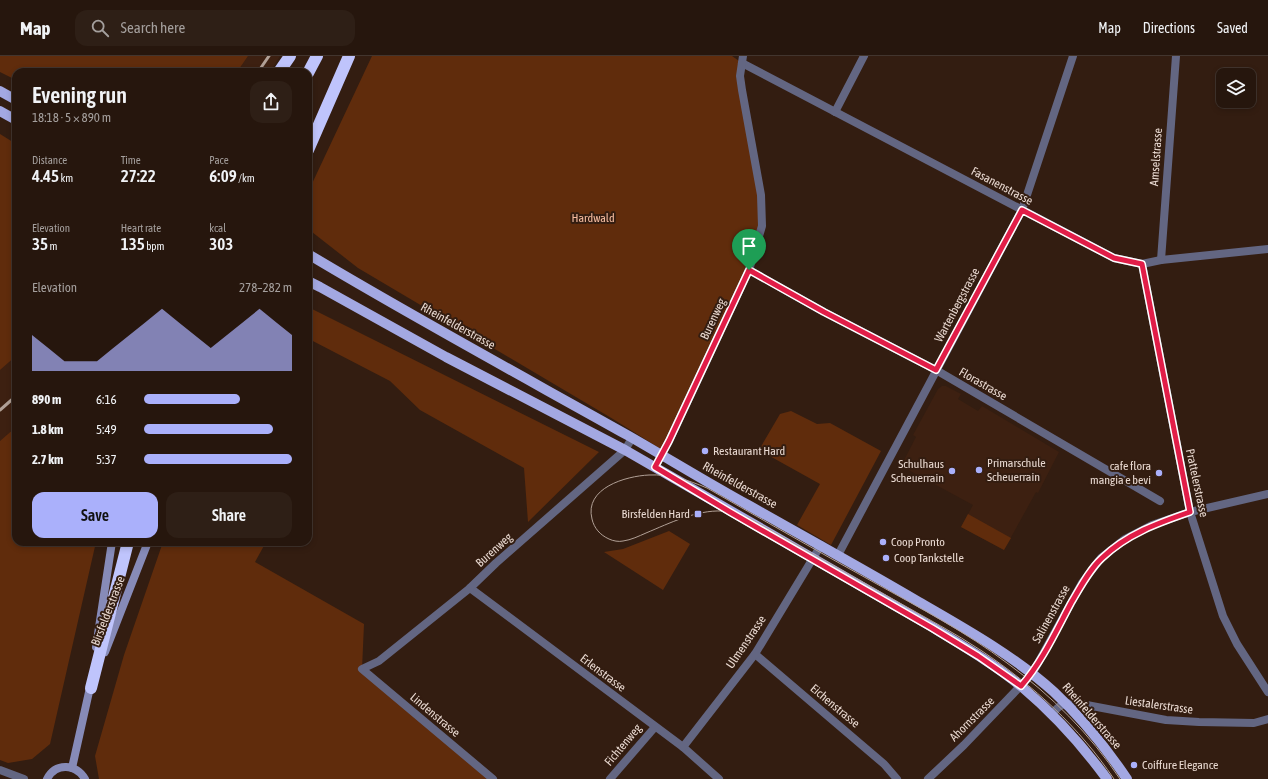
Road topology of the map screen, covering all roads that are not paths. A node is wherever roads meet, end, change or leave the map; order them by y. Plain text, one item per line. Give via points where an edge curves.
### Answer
1 (290, 56) edge
2 (317, 56) edge
3 (349, 56) edge
4 (864, 56) edge
5 (1073, 56) edge
6 (1176, 56) edge
7 (743, 60) edge
8 (282, 68) edge
9 (311, 68) edge
10 (0, 91) edge
11 (12, 98) edge
12 (0, 111) edge
13 (835, 112) junction
14 (12, 118) edge
15 (312, 141) edge
16 (1022, 210) junction
17 (1268, 249) edge
18 (312, 256) edge
19 (1161, 260) junction
20 (1142, 264) junction
21 (749, 270) junction
22 (312, 283) edge
23 (936, 370) junction
24 (632, 438) junction
25 (625, 450) junction
26 (662, 456) junction
27 (655, 467) junction
28 (1268, 494) edge
29 (1160, 501) dead end
30 (1190, 512) junction
31 (821, 545) junction
32 (111, 546) edge
33 (127, 546) edge
34 (146, 546) edge
35 (838, 555) junction
36 (813, 559) junction
37 (470, 588) junction
38 (755, 654) junction
39 (362, 669) joint
40 (1032, 674) junction
41 (1021, 686) junction
42 (91, 688) junction
43 (1268, 692) edge
44 (1065, 703) junction
45 (1052, 715) junction
46 (1268, 720) edge
47 (655, 726) junction
48 (683, 747) junction
49 (72, 768) junction
50 (0, 770) edge
51 (24, 779) edge
52 (47, 779) edge
53 (85, 779) edge
54 (493, 779) edge
55 (610, 779) edge
56 (719, 779) edge
57 (897, 779) edge
58 (928, 779) edge
59 (1107, 779) edge
60 (1127, 779) edge

1 - 8 highway
2 - 9 highway
3 - 15 highway
4 - 13 street
5 - 16 street, Wartenbergstrasse
6 - 19 street, Amselstrasse
7 - 13 street, Fasanenstrasse
7 - 21 street, Burenweg via 740,76 761,195 762,226
10 - 11 main road
12 - 14 main road
13 - 16 street, Fasanenstrasse
16 - 20 street, Fasanenstrasse via 1114,258
16 - 23 street, Wartenbergstrasse
17 - 19 street, Fasanenstrasse
18 - 24 main road, Rheinfelderstrasse via 383,299
19 - 20 street, Fasanenstrasse
20 - 30 street, Prattelerstrasse
21 - 23 street, Florastrasse
21 - 26 street, Burenweg
22 - 25 main road via 446,357
23 - 29 street, Florastrasse
23 - 35 street, Wartenbergstrasse
24 - 25 street, Burenweg
24 - 26 main road, Rheinfelderstrasse
25 - 27 main road
25 - 37 street, Burenweg
26 - 27 street, Burenweg
26 - 31 main road, Rheinfelderstrasse
27 - 36 main road
28 - 30 street, Salinenstrasse
30 - 40 street, Salinenstrasse via 1152,525 1125,539 1101,558 1082,583
30 - 43 street, Prattelerstrasse via 1223,616 1237,644
31 - 35 main road, Rheinfelderstrasse
31 - 36 street, Ulmenstrasse
32 - 42 street, Birsfelderstrasse
33 - 42 highway
34 - 42 street, Birsfelderstrasse
35 - 40 main road, Rheinfelderstrasse via 987,642
36 - 38 street, Ulmenstrasse
36 - 41 main road via 978,656
37 - 39 street, Burenweg via 379,661
37 - 47 street, Erlenstrasse
38 - 48 street, Ulmenstrasse
38 - 57 street, Eichenstrasse via 884,764
39 - 54 street, Lindenstrasse
40 - 41 street, Ahornstrasse
40 - 44 main road, Rheinfelderstrasse
41 - 45 main road
41 - 58 street, Ahornstrasse
42 - 49 street, Birsfelderstrasse
44 - 45 street
44 - 46 street, Liestalerstrasse via 1166,720 1254,723
44 - 60 main road, Rheinfelderstrasse via 1080,718
45 - 59 main road via 1068,730
47 - 48 street, Erlenstrasse
47 - 55 street, Fichtenweg
48 - 56 street, Erlenstrasse
49 - 52 street via 56,769
49 - 53 street
50 - 51 street

